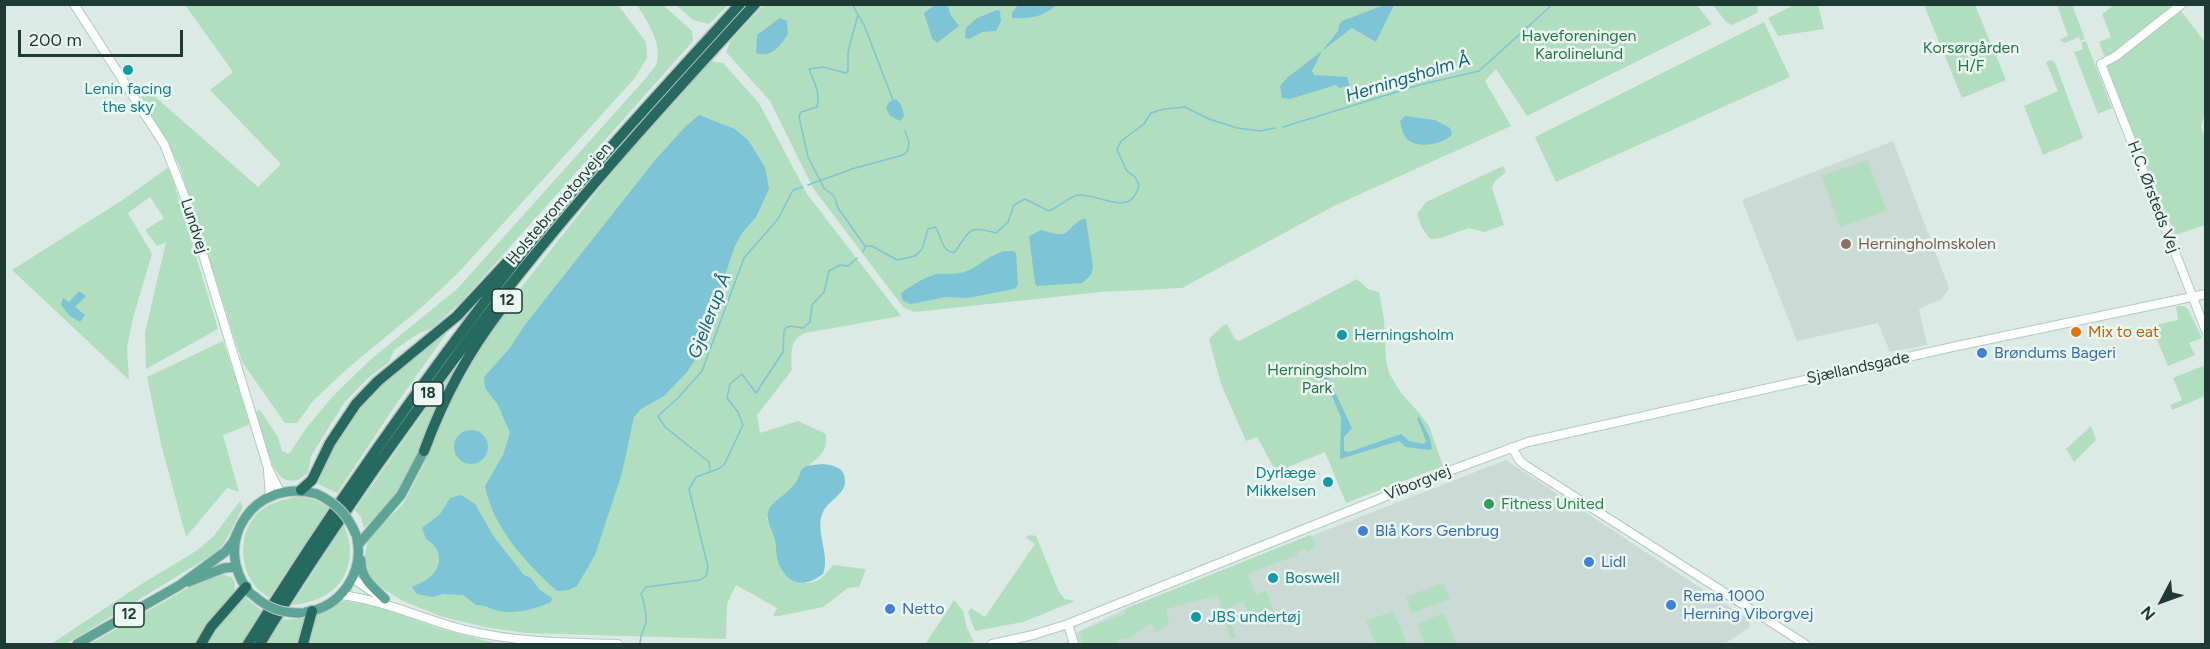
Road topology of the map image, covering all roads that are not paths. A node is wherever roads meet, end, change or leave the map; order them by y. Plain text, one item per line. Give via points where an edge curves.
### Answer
1 (74, 4) edge
2 (740, 4) edge
3 (755, 4) edge
4 (2182, 4) edge
5 (611, 164) junction
6 (594, 168) junction
7 (2205, 294) edge
8 (2192, 297) junction
9 (2205, 331) edge
10 (1512, 447) junction
11 (424, 451) joint
12 (268, 468) junction
13 (300, 490) junction
14 (280, 492) junction
15 (270, 496) junction
16 (387, 512) junction
17 (238, 531) junction
18 (357, 540) junction
19 (236, 567) junction
20 (352, 578) junction
21 (180, 585) junction
22 (249, 591) junction
23 (341, 594) junction
24 (385, 599) junction
25 (402, 609) junction
26 (306, 612) junction
27 (1068, 624) junction
28 (262, 641) edge
29 (77, 645) edge
30 (201, 645) edge
31 (248, 645) edge
32 (303, 645) edge
33 (618, 645) edge
34 (992, 645) edge
35 (1074, 645) edge
36 (1804, 645) edge

1 - 12 street, Lundvej via 164,144 176,171
2 - 6 highway, Holstebromotorvejen / 12
3 - 5 highway, Holstebromotorvejen / 12
4 - 8 street, H.C. Ørsteds Vej via 2101,64
5 - 11 highway, 12 via 465,360
5 - 28 highway, Holstebromotorvejen / 18 via 528,263 425,398 336,525
6 - 13 highway, 12 via 457,316 356,404 312,480
6 - 31 highway, Holstebromotorvejen / 18 via 520,256 394,424
7 - 8 street, Sjællandsgade
8 - 9 street, H.C. Ørsteds Vej
8 - 10 street, Sjællandsgade via 1638,416
10 - 27 street, Viborgvej
10 - 36 street via 1525,465
11 - 16 main road, 12 via 401,495
12 - 14 street, Lundvej
12 - 15 street, Lundvej
13 - 14 main road, 12
13 - 18 main road, bridge via 337,505
14 - 15 main road, 12
15 - 17 main road, 12 via 248,514
16 - 18 main road, 12
16 - 24 main road via 368,537 361,558 364,578
17 - 19 main road
17 - 21 main road, 12 via 225,552
18 - 20 main road via 358,559
19 - 21 main road, 12
19 - 22 main road
20 - 23 main road
20 - 24 street
21 - 29 main road, 12
22 - 26 main road, bridge via 270,608
22 - 30 highway via 211,627
23 - 25 street
23 - 26 main road via 331,603
24 - 25 street
25 - 33 street via 490,636
26 - 32 highway
27 - 34 street, Viborgvej
27 - 35 street

